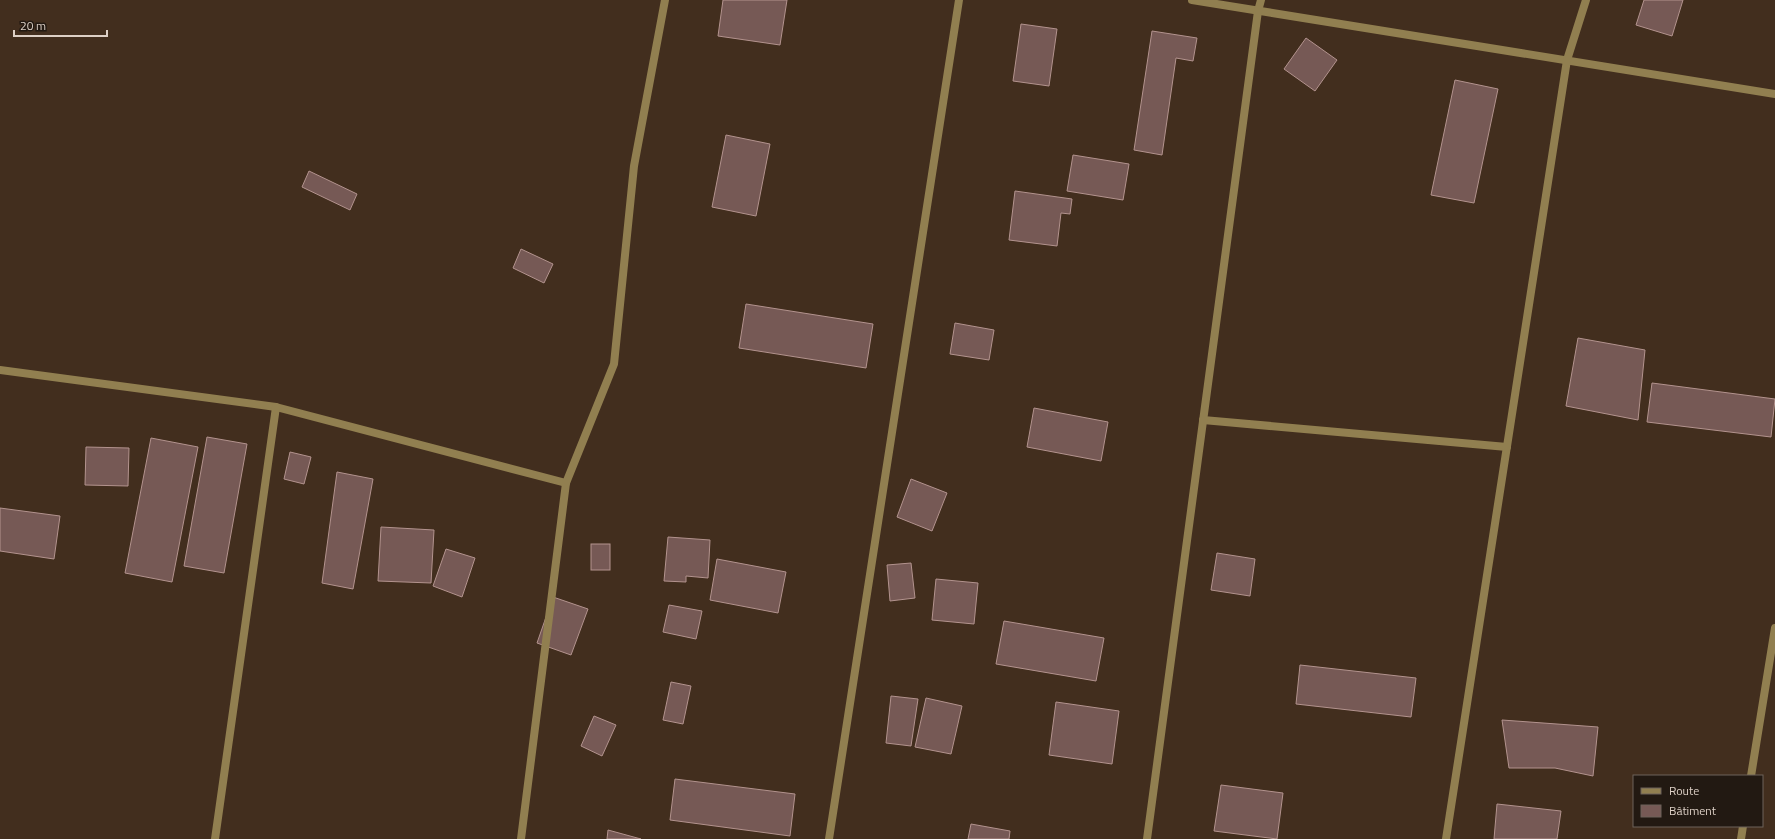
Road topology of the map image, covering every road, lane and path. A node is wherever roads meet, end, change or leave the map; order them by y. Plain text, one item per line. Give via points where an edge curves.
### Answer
1 (665, 0) edge
2 (959, 0) edge
3 (1192, 0) edge
4 (1262, 0) edge
5 (1586, 0) edge
6 (1258, 11) junction
7 (1567, 60) junction
8 (1775, 94) edge
9 (0, 370) edge
10 (276, 407) junction
11 (1203, 420) junction
12 (1507, 447) junction
13 (566, 483) junction
14 (1775, 628) edge
15 (1752, 775) edge
16 (1744, 827) edge
17 (215, 839) edge
18 (521, 839) edge
19 (829, 839) edge
20 (1147, 839) edge
21 (1446, 839) edge
22 (1741, 839) edge

1 - 13 street via 634,166 614,364
2 - 19 street
3 - 6 street
4 - 6 street
5 - 7 street
6 - 7 street
6 - 11 street
7 - 8 street
7 - 12 street
9 - 10 street
10 - 13 street
10 - 17 street
11 - 12 street
11 - 20 street
12 - 21 street
13 - 18 street
14 - 15 street
16 - 22 street

